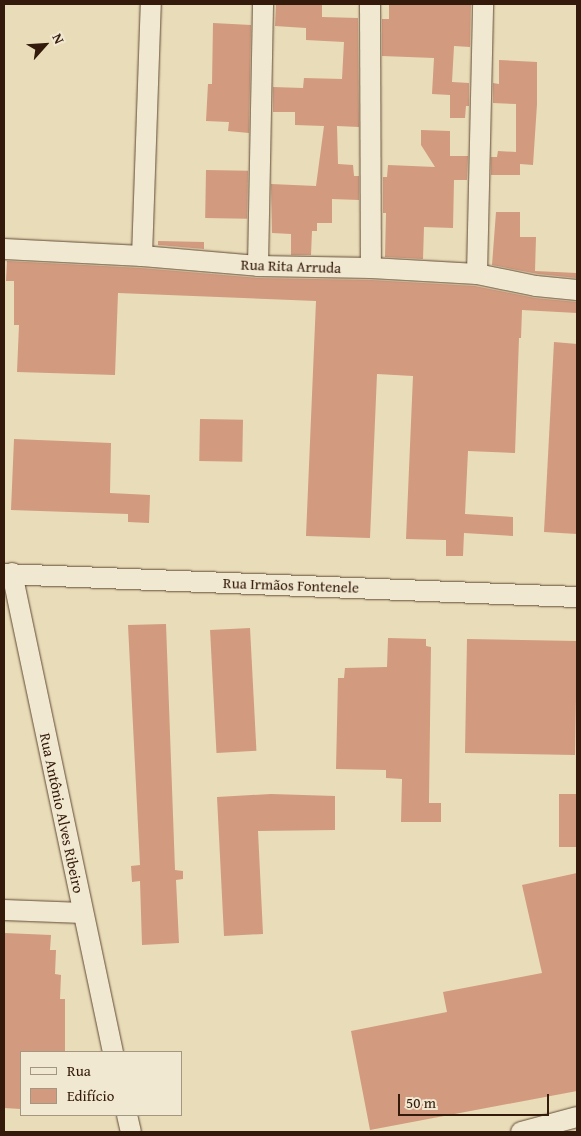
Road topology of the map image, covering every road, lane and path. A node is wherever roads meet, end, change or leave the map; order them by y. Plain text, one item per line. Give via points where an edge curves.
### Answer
1 (151, 4) edge
2 (263, 4) edge
3 (370, 4) edge
4 (483, 4) edge
5 (4, 249) edge
6 (142, 256) junction
7 (258, 266) junction
8 (371, 268) junction
9 (478, 274) junction
10 (577, 290) edge
11 (8, 573) edge
12 (577, 597) edge
13 (4, 910) edge
14 (83, 913) junction
15 (113, 1051) edge
16 (127, 1116) edge
17 (577, 1117) edge
18 (130, 1132) edge
19 (521, 1132) edge

1 - 6 street
2 - 7 street
3 - 8 street
4 - 9 street
5 - 6 street, Rua Rita Arruda
6 - 7 street, Rua Rita Arruda
7 - 8 street, Rua Rita Arruda
8 - 9 street, Rua Rita Arruda
9 - 10 street, Rua Rita Arruda via 536,286
11 - 12 street, Rua Irmãos Fontenele
11 - 14 street, Rua Antônio Alves Ribeiro
13 - 14 street
14 - 15 street, Rua Antônio Alves Ribeiro
16 - 18 street
17 - 19 street

